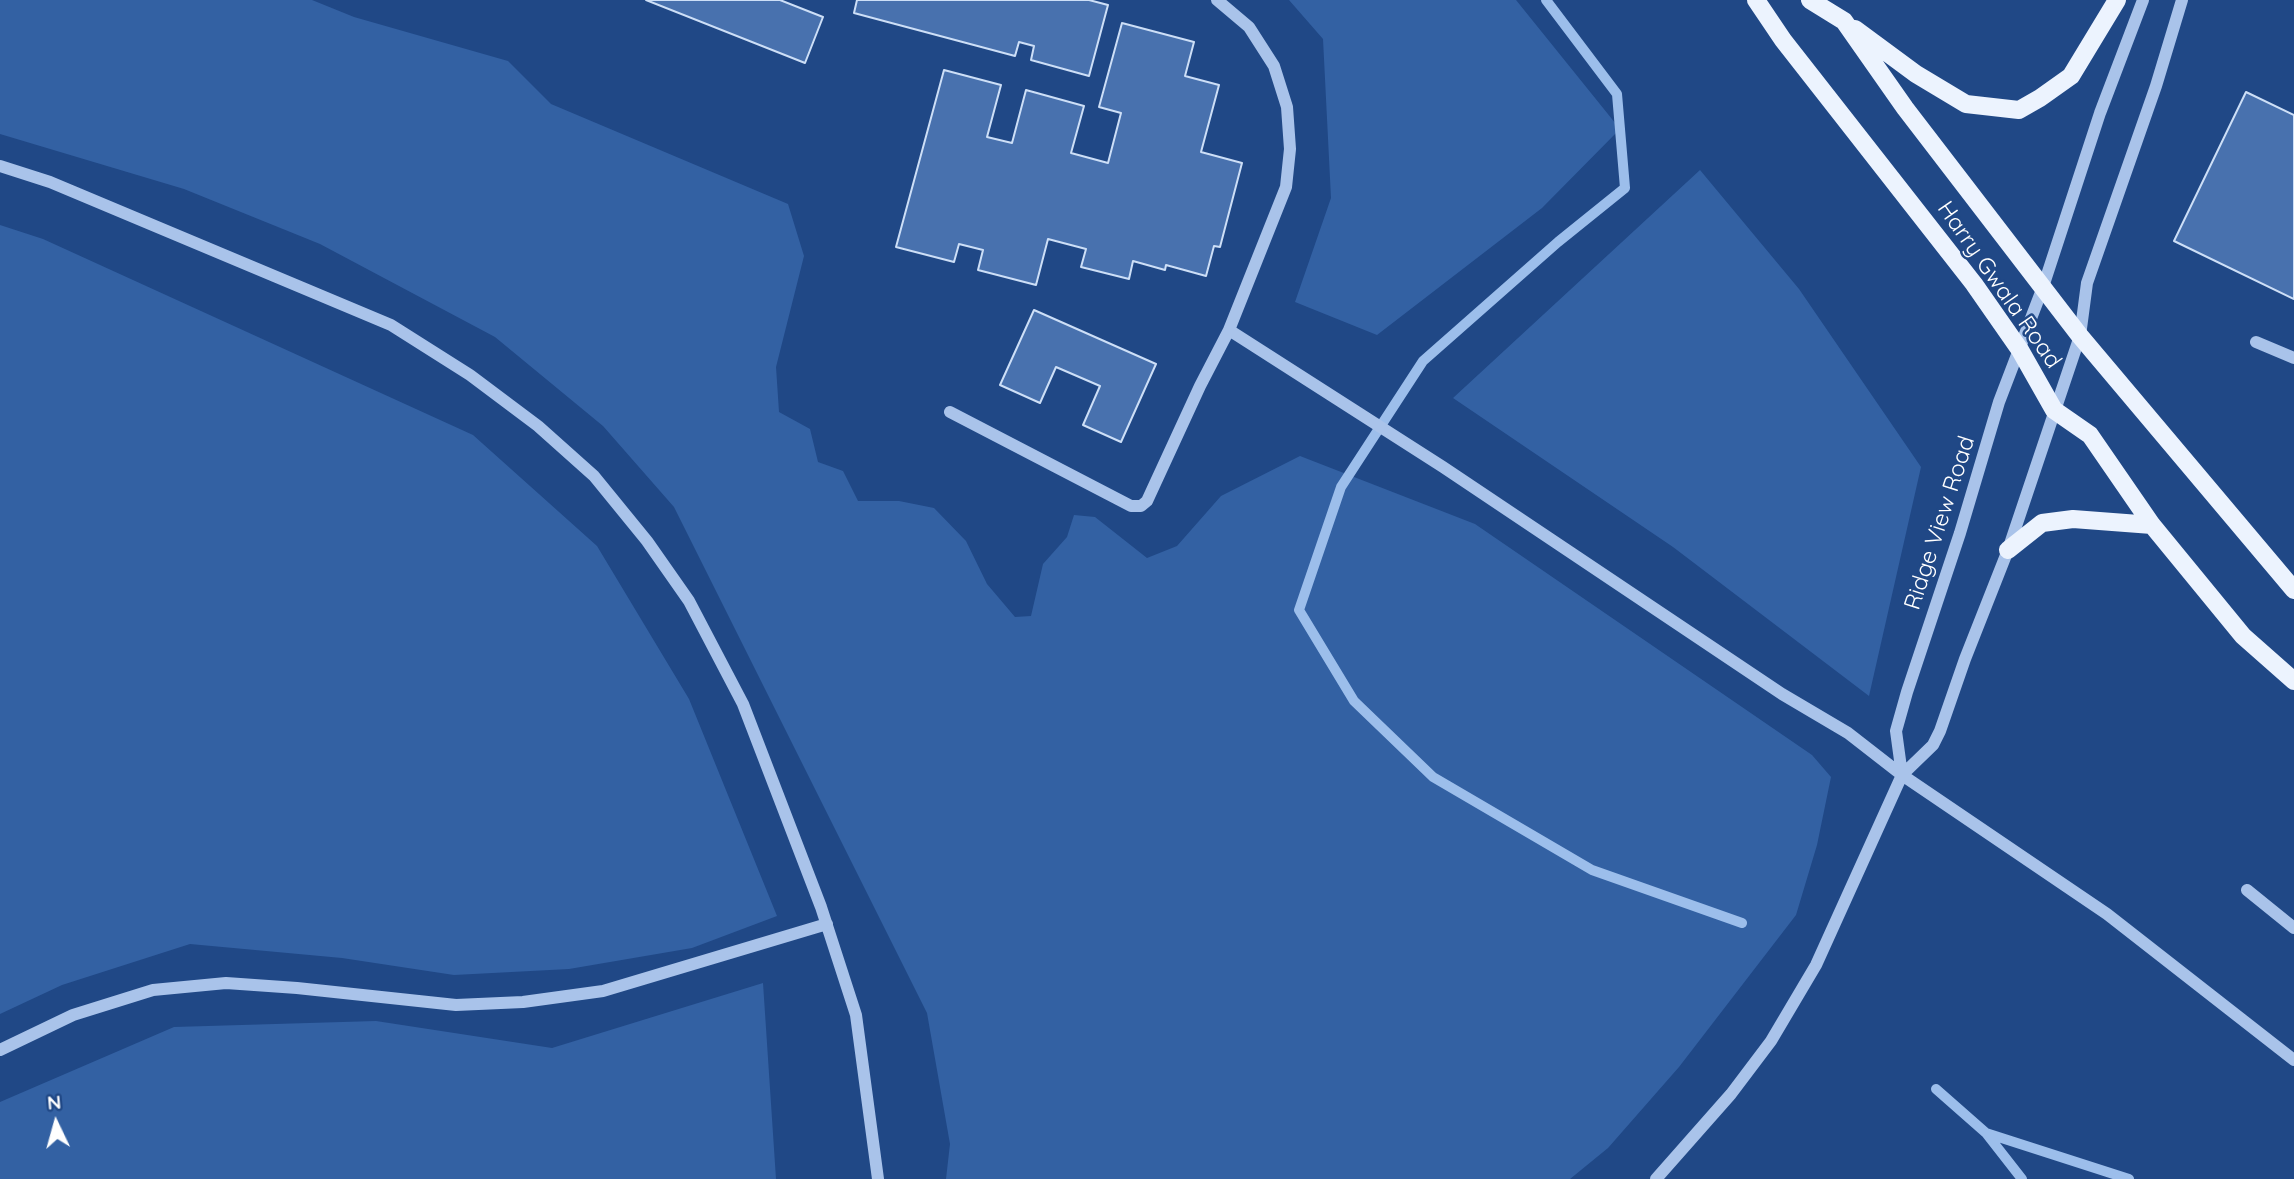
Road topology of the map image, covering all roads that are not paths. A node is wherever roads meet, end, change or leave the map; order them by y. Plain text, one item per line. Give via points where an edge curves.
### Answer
1 (1217, 0) edge
2 (1756, 0) edge
3 (1810, 0) edge
4 (2118, 0) edge
5 (2143, 0) edge
6 (2182, 0) edge
7 (1844, 21) junction
8 (0, 166) edge
9 (2043, 287) junction
10 (1229, 330) junction
11 (2080, 335) junction
12 (2256, 342) dead end
13 (2020, 350) junction
14 (2294, 358) edge
15 (2054, 410) junction
16 (950, 412) dead end
17 (2152, 526) junction
18 (2008, 550) junction
19 (2294, 590) edge
20 (2294, 681) edge
21 (1902, 775) junction
22 (2247, 890) dead end
23 (827, 924) junction
24 (2294, 928) edge
25 (0, 1050) edge
26 (2294, 1060) edge
27 (878, 1179) edge
28 (1656, 1179) edge

1 - 10 street via 1249,27 1274,66 1287,107 1290,149 1286,187
2 - 13 main road, Harry Gwala Road
3 - 7 main road, Harry Gwala Road
4 - 7 main road via 2071,76 2019,110 1966,104
5 - 9 street, Ridge View Road
6 - 11 street via 2087,283
7 - 9 main road, Harry Gwala Road
8 - 23 street via 50,182 391,325 470,375 594,475 689,601 737,693
9 - 11 main road, Harry Gwala Road
9 - 13 street, Ridge View Road
10 - 16 street via 1141,506 1131,506
10 - 21 street via 1848,733
11 - 15 street
11 - 19 main road, Harry Gwala Road
12 - 14 street
13 - 15 main road, Harry Gwala Road
13 - 21 street, Ridge View Road via 1999,402 1896,731
15 - 17 main road, Harry Gwala Road via 2090,435
15 - 18 street
17 - 18 main road via 2073,519 2042,523
17 - 20 main road, Harry Gwala Road via 2243,636
18 - 21 street via 1940,731 1933,745
21 - 26 street via 2108,914
21 - 28 street via 1816,965 1771,1041
22 - 24 street
23 - 25 street via 603,991 523,1002 456,1005 226,983 153,990 73,1015
23 - 27 street via 856,1015

